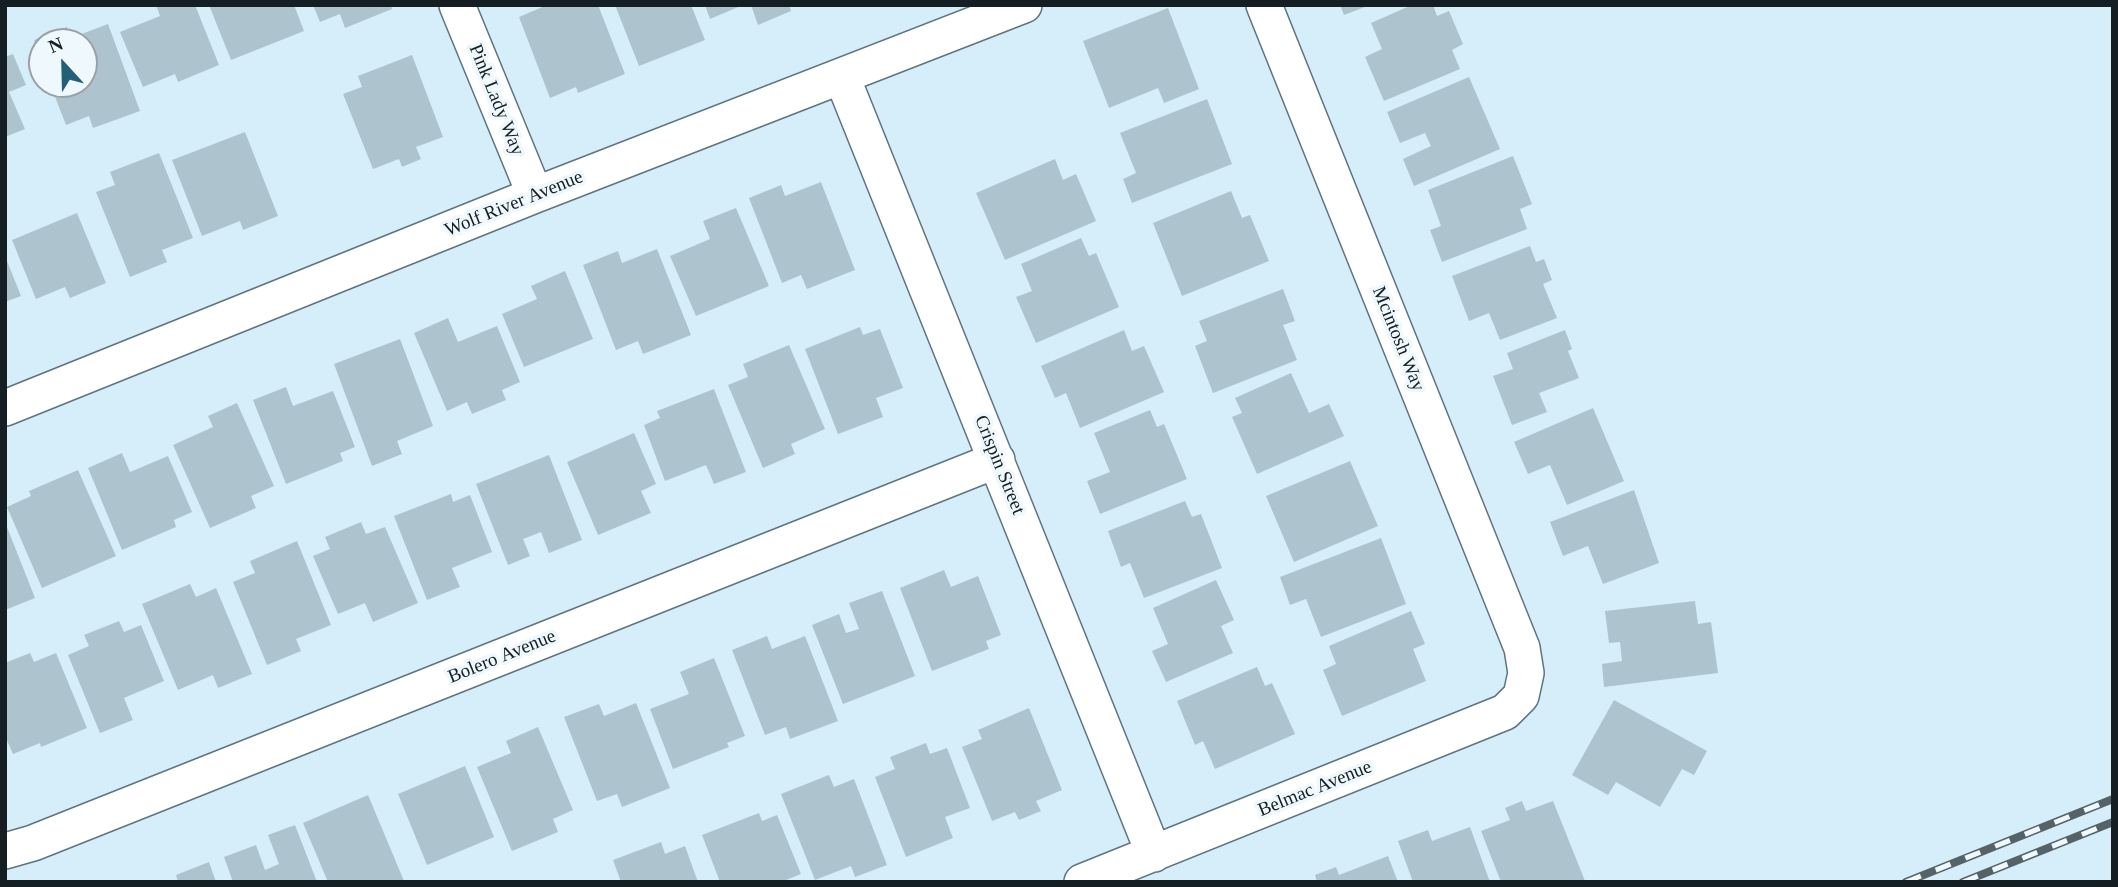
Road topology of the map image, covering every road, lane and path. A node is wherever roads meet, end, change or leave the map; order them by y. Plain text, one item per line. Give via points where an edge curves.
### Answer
1 (457, 5) edge
2 (1024, 5) edge
3 (1264, 5) edge
4 (842, 77) junction
5 (535, 195) junction
6 (5, 408) edge
7 (997, 460) junction
8 (1526, 673) joint
9 (5, 851) edge
10 (1154, 854) junction
11 (1082, 882) edge

1 - 5 street, Pink Lady Way
2 - 4 street, Wolf River Avenue
3 - 8 street, Mcintosh Way via 1517,635
4 - 5 street, Wolf River Avenue
4 - 7 street, Crispin Street
5 - 6 street, Wolf River Avenue
7 - 9 street, Bolero Avenue
7 - 10 street, Crispin Street
8 - 10 street, Belmac Avenue via 1521,695 1505,712
10 - 11 street, Belmac Avenue

